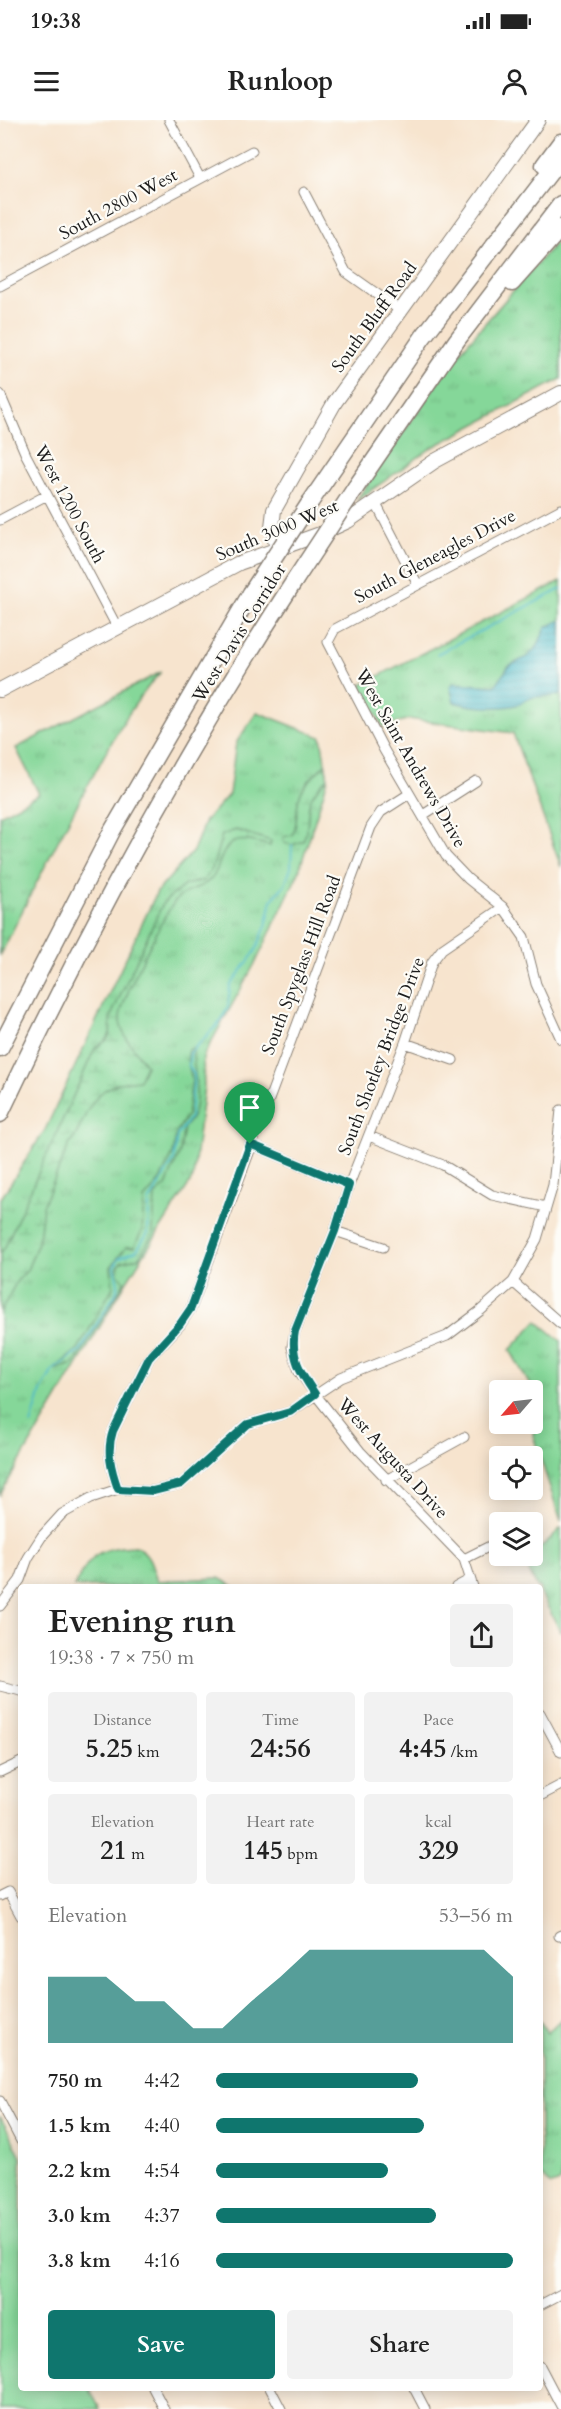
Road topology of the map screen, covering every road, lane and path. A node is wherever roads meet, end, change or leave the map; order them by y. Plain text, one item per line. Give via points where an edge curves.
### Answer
1 (169, 120) edge
2 (538, 120) edge
3 (561, 141) edge
4 (252, 151) dead end
5 (561, 158) edge
6 (200, 178) junction
7 (304, 192) dead end
8 (561, 204) edge
9 (561, 228) edge
10 (0, 286) edge
11 (400, 311) junction
12 (438, 318) junction
13 (457, 340) junction
14 (561, 393) edge
15 (0, 394) edge
16 (47, 495) junction
17 (376, 504) junction
18 (561, 509) edge
19 (0, 520) edge
20 (277, 549) junction
21 (417, 583) junction
22 (117, 627) junction
23 (328, 639) joint
24 (0, 690) edge
25 (476, 781) dead end
26 (409, 794) junction
27 (423, 815) junction
28 (503, 906) junction
29 (561, 1039) edge
30 (405, 1043) junction
31 (0, 1048) edge
32 (453, 1060) dead end
33 (561, 1110) edge
34 (0, 1114) edge
35 (369, 1136) junction
36 (250, 1144) junction
37 (349, 1185) junction
38 (546, 1207) junction
39 (335, 1231) junction
40 (383, 1247) dead end
41 (513, 1282) junction
42 (561, 1324) edge
43 (292, 1347) joint
44 (315, 1394) junction
45 (464, 1437) dead end
46 (386, 1480) junction
47 (118, 1489) junction
48 (489, 1546) edge
49 (464, 1559) junction
50 (471, 1584) edge
51 (0, 1606) edge
52 (0, 1686) edge
53 (18, 1690) edge
54 (543, 1719) edge
55 (561, 1752) edge
56 (18, 1763) edge
57 (0, 1772) edge
58 (561, 1785) edge
59 (543, 1794) edge
60 (4, 1894) edge
61 (18, 1912) edge
62 (0, 2101) edge
63 (18, 2134) edge
64 (561, 2294) edge
65 (543, 2303) edge
66 (543, 2372) edge
67 (155, 2391) edge
68 (272, 2391) edge
69 (416, 2391) edge
70 (561, 2408) edge
71 (164, 2409) edge
72 (281, 2409) edge
73 (425, 2409) edge

1 - 6 street
2 - 11 main road, South Bluff Road
3 - 12 highway via 456,285
4 - 6 street, South 2800 West
5 - 12 highway, West Davis Corridor
6 - 10 street, South 2800 West
7 - 11 street via 346,272
8 - 13 highway, West Davis Corridor
9 - 13 highway
11 - 20 main road, South Bluff Road via 335,402 277,504 272,521
12 - 31 highway, West Davis Corridor, bridge via 251,593 112,831
13 - 34 highway, West Davis Corridor, bridge via 356,487 224,692 67,976
14 - 17 main road, South 3000 West via 435,461
15 - 16 street, West 1200 South
16 - 19 street
16 - 22 street, West 1200 South
17 - 20 main road, South 3000 West via 334,528
17 - 21 street
18 - 21 street, South Gleneagles Drive
20 - 22 main road, South 3000 West via 226,570
21 - 23 street, South Gleneagles Drive via 335,629
22 - 24 main road, South 3000 West
23 - 26 street, West Saint Andrews Drive
25 - 27 street
26 - 27 street, West Saint Andrews Drive
26 - 36 street, South Spyglass Hill Road via 381,812 371,827
27 - 28 street, West Saint Andrews Drive via 446,856
28 - 29 street, West Saint Andrews Drive via 524,938 536,984
28 - 30 street, South Shotley Bridge Drive via 442,949 432,962
30 - 32 street
30 - 35 street, South Shotley Bridge Drive
33 - 38 street via 553,1185
35 - 37 street, South Shotley Bridge Drive
35 - 38 street via 443,1165 492,1195
36 - 37 street
36 - 47 street, South Spyglass Hill Road via 191,1308 149,1358 113,1431 109,1443 111,1467
37 - 39 street, South Shotley Bridge Drive
38 - 41 street via 537,1239
39 - 40 street
39 - 43 street, South Shotley Bridge Drive
41 - 42 street
41 - 44 street via 447,1336 341,1378
43 - 44 street, West Augusta Drive via 299,1371
44 - 46 street, West Augusta Drive
44 - 47 street via 290,1412 248,1424 181,1484 153,1491
45 - 46 street
46 - 49 street, West Augusta Drive
47 - 51 street via 62,1514 42,1536 11,1594
48 - 49 street
49 - 50 street
52 - 53 street
54 - 55 street
56 - 57 street
58 - 59 street
60 - 61 street
62 - 63 street
64 - 65 street
66 - 70 street
67 - 71 street
68 - 72 street
69 - 73 street

